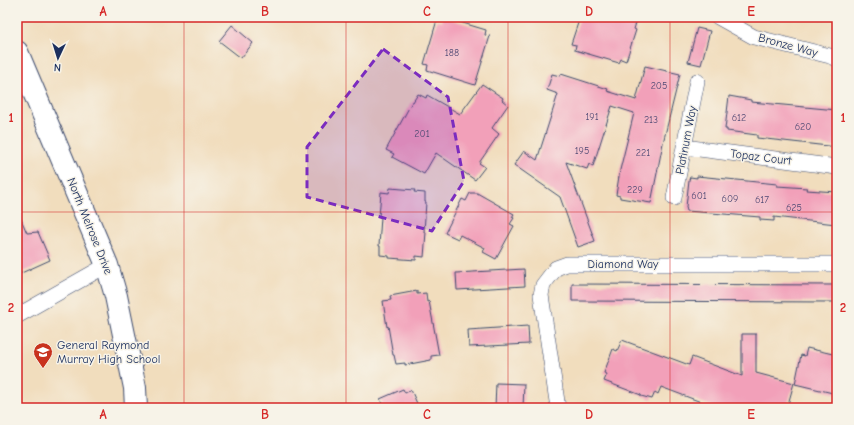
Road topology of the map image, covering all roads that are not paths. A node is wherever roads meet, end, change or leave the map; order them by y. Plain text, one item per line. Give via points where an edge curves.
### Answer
1 (718, 17) edge
2 (17, 52) edge
3 (837, 59) edge
4 (697, 81) dead end
5 (684, 147) junction
6 (837, 167) edge
7 (674, 198) dead end
8 (837, 264) edge
9 (107, 265) junction
10 (17, 316) edge
11 (136, 408) edge
12 (558, 408) edge

1 - 3 street, Bronze Way via 754,37
2 - 9 main road, North Melrose Drive
4 - 5 street, Platinum Way
5 - 6 street, Topaz Court
5 - 7 street, Platinum Way
8 - 12 street, Diamond Way via 567,264 556,268 543,285 541,295
9 - 10 street
9 - 11 main road, North Melrose Drive via 135,388

